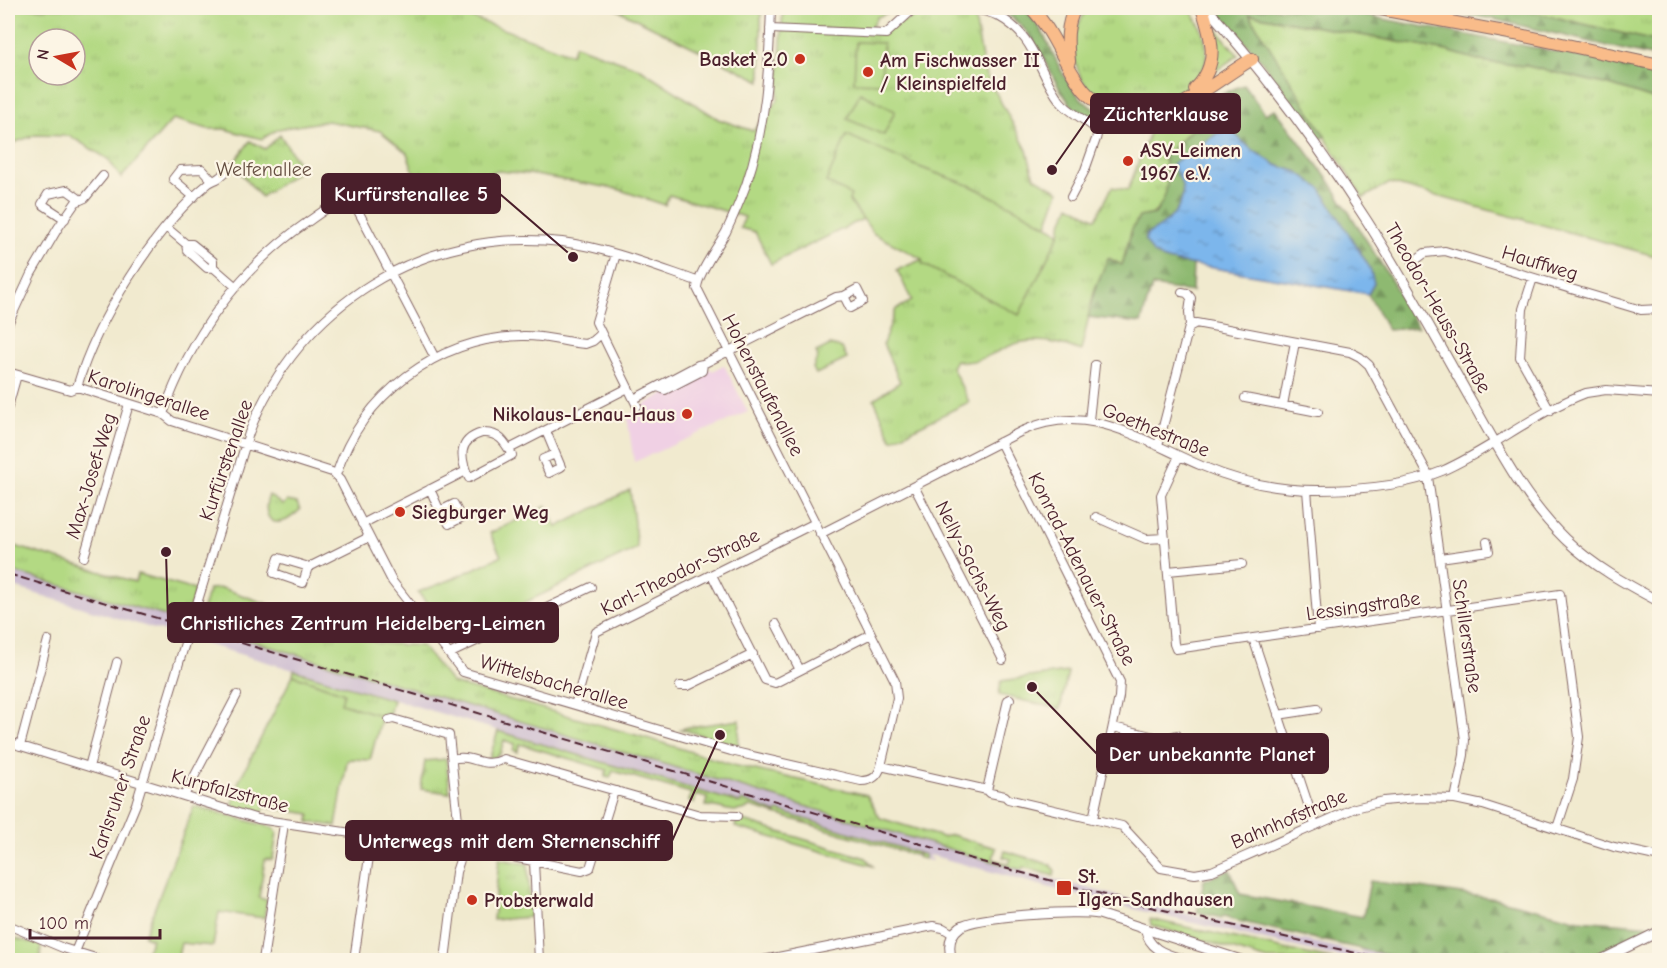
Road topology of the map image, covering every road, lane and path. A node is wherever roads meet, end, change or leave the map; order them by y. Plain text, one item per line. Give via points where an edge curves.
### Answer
1 (771, 8) edge
2 (920, 8) edge
3 (934, 8) edge
4 (1031, 8) edge
5 (1074, 8) edge
6 (1202, 8) edge
7 (1207, 8) edge
8 (1375, 8) edge
9 (1393, 8) edge
10 (1410, 14) junction
11 (770, 29) junction
12 (1252, 59) junction
13 (1659, 65) edge
14 (1070, 68) junction
15 (1180, 105) junction
16 (232, 167) dead end
17 (103, 176) dead end
18 (212, 180) junction
19 (194, 197) junction
20 (1071, 197) dead end
21 (76, 202) junction
22 (65, 219) junction
23 (166, 228) junction
24 (616, 254) junction
25 (1413, 262) dead end
26 (391, 273) junction
27 (1533, 278) junction
28 (697, 281) junction
29 (236, 287) junction
30 (1182, 292) dead end
31 (844, 296) dead end
32 (1659, 309) edge
33 (8, 324) edge
34 (1190, 325) junction
35 (601, 334) junction
36 (1295, 342) junction
37 (728, 352) junction
38 (435, 358) junction
39 (1095, 365) dead end
40 (8, 372) edge
41 (17, 375) junction
42 (77, 387) junction
43 (628, 388) junction
44 (1659, 394) edge
45 (1245, 398) dead end
46 (129, 404) junction
47 (1283, 405) junction
48 (8, 407) edge
49 (1550, 411) junction
50 (1318, 412) dead end
51 (163, 414) junction
52 (1089, 420) junction
53 (546, 431) junction
54 (1000, 442) junction
55 (1495, 442) junction
56 (246, 443) junction
57 (1158, 446) junction
58 (509, 449) junction
59 (555, 454) dead end
60 (1179, 456) junction
61 (466, 471) junction
62 (336, 476) junction
63 (1428, 476) junction
64 (914, 486) junction
65 (430, 489) junction
66 (1307, 490) junction
67 (442, 510) dead end
68 (1096, 517) dead end
69 (815, 523) junction
70 (362, 524) junction
71 (820, 534) junction
72 (369, 537) junction
73 (1165, 538) junction
74 (1487, 542) dead end
75 (84, 557) dead end
76 (1440, 558) junction
77 (1242, 564) dead end
78 (308, 567) dead end
79 (1168, 570) junction
80 (712, 575) junction
81 (591, 587) dead end
82 (1659, 602) edge
83 (1447, 610) junction
84 (776, 624) dead end
85 (1318, 629) junction
86 (188, 631) joint
87 (871, 634) junction
88 (1253, 638) junction
89 (48, 640) dead end
90 (449, 654) junction
91 (753, 654) junction
92 (1003, 660) dead end
93 (117, 662) dead end
94 (800, 670) junction
95 (680, 686) dead end
96 (237, 695) dead end
97 (1010, 699) dead end
98 (575, 705) junction
99 (1317, 709) dead end
100 (1278, 715) junction
101 (388, 720) dead end
102 (1113, 727) junction
103 (1177, 735) dead end
104 (8, 742) edge
105 (20, 746) junction
106 (452, 759) junction
107 (881, 766) junction
108 (89, 767) junction
109 (142, 783) junction
110 (987, 790) junction
111 (614, 791) junction
112 (184, 796) junction
113 (1455, 799) junction
114 (737, 816) dead end
115 (1093, 819) junction
116 (284, 824) junction
117 (1315, 825) junction
118 (1557, 828) junction
119 (372, 837) junction
120 (461, 849) junction
121 (1659, 857) edge
122 (534, 862) junction
123 (8, 925) edge
124 (1145, 929) junction
125 (1659, 931) edge
126 (953, 934) junction
127 (75, 952) junction
128 (102, 960) edge
129 (263, 960) edge
130 (354, 960) edge
131 (445, 960) edge
132 (539, 960) edge
133 (763, 960) edge
134 (952, 960) edge
135 (1186, 960) edge
136 (1241, 960) edge
137 (1601, 960) edge

1 - 11 street
2 - 11 street via 911,11 886,34
3 - 20 street via 989,12 1017,29 1031,46 1062,104 1095,129 1096,139
4 - 14 main road via 1050,29
5 - 14 main road via 1067,34
6 - 15 main road via 1212,48 1209,68 1205,79
7 - 12 street, Theodor-Heuss-Straße
8 - 10 main road
9 - 10 main road
10 - 13 main road
11 - 28 street via 766,100 753,163 726,231
12 - 15 main road
12 - 55 street, Theodor-Heuss-Straße via 1367,221
14 - 15 main road via 1088,95 1116,111 1152,114
16 - 18 street
17 - 21 street via 82,201
18 - 19 street
18 - 19 street via 202,169 180,170 174,178
19 - 23 street
21 - 22 street
21 - 22 street via 78,198 67,190 48,194 42,204
22 - 33 street via 38,262
23 - 29 street via 213,261 213,267
23 - 42 street via 111,308
24 - 26 street, Kurfürstenallee via 566,243 509,241 443,252
24 - 28 street, Kurfürstenallee
24 - 35 street via 597,316
25 - 27 street, Hauffweg via 1425,253 1445,251
26 - 29 street via 355,204 345,199 281,242
26 - 38 street
26 - 56 street, Kurfürstenallee via 349,299 302,343 266,396
27 - 32 street, Hauffweg via 1641,310
27 - 49 street via 1523,309 1520,357
28 - 37 street, Hohenstaufenallee via 699,297
29 - 51 street via 195,344
30 - 34 street via 1191,299
31 - 37 street
34 - 36 street, Schillerstraße
34 - 57 street
35 - 38 street via 585,344 531,336 498,338
35 - 43 street
36 - 47 street
36 - 63 street, Schillerstraße via 1350,352 1365,361
37 - 43 street via 703,364 702,371 665,390 658,387 636,403
37 - 69 street, Hohenstaufenallee
38 - 62 street via 412,371 376,403 348,446
39 - 52 street
40 - 41 street, Karolingerallee
41 - 42 street, Karolingerallee via 70,390
41 - 48 street
42 - 46 street, Karolingerallee
43 - 53 street
44 - 49 street, Goethestraße via 1596,391
45 - 47 street
46 - 51 street, Karolingerallee
46 - 75 street, Max-Josef-Weg
47 - 50 street
49 - 55 street, Goethestraße
51 - 56 street, Karolingerallee via 172,421
52 - 54 street, Goethestraße via 1045,423
52 - 57 street, Goethestraße
53 - 58 street
53 - 59 street
54 - 64 street, Goethestraße
54 - 102 street, Konrad-Adenauer-Straße via 1117,673 1120,692
55 - 63 street, Goethestraße
55 - 82 street, Theodor-Heuss-Straße via 1533,503 1570,544 1611,575
56 - 62 street
56 - 86 street, Kurfürstenallee
57 - 60 street, Goethestraße
58 - 61 street via 512,455 469,478
58 - 61 street via 497,435 476,435 462,452
60 - 66 street, Goethestraße via 1237,478
60 - 73 street via 1161,495
61 - 65 street
62 - 70 street, Wittelsbacherallee
63 - 66 street, Goethestraße via 1392,484
63 - 76 street, Schillerstraße
64 - 71 street, Goethestraße
64 - 92 street, Nelly-Sachs-Weg
65 - 67 street
65 - 70 street
66 - 85 street
68 - 73 street via 1146,539
69 - 71 street, Hohenstaufenallee
69 - 80 street, Karl-Theodor-Straße
70 - 72 street, Wittelsbacherallee
71 - 87 street, Hohenstaufenallee
72 - 78 street
72 - 90 street, Wittelsbacherallee via 392,581
73 - 79 street
74 - 76 street via 1489,552
76 - 83 street, Schillerstraße
77 - 79 street
79 - 88 street, Lessingstraße via 1175,647
80 - 91 street
80 - 98 street, Karl-Theodor-Straße via 596,632
81 - 90 street
83 - 85 street, Lessingstraße
83 - 113 street, Schillerstraße via 1465,743
83 - 118 street, Lessingstraße via 1560,594 1579,737 1573,779
84 - 94 street
85 - 88 street, Lessingstraße
86 - 109 street, Karlsruher Straße
87 - 94 street
87 - 107 street, Hohenstaufenallee via 897,691
88 - 100 street
89 - 105 street
90 - 98 street, Wittelsbacherallee via 463,672
91 - 94 street via 765,680 775,683
91 - 95 street via 688,687
93 - 108 street
96 - 112 street
97 - 110 street
98 - 107 street, Wittelsbacherallee via 731,751 861,781 872,780
99 - 100 street
100 - 117 street
101 - 106 street via 449,735
102 - 103 street via 1164,738
102 - 115 street, Konrad-Adenauer-Straße
104 - 105 street, Kurpfalzstraße
105 - 108 street, Kurpfalzstraße
106 - 111 street via 465,757 492,764 504,759
106 - 120 street
107 - 110 street, Bahnhofstraße
108 - 109 street, Kurpfalzstraße
109 - 112 street, Kurpfalzstraße
109 - 127 street, Karlsruher Straße
110 - 115 street, Bahnhofstraße via 1008,799
111 - 114 street via 700,815
111 - 122 street, Kurpfalzstraße via 591,868 578,871
112 - 116 street, Kurpfalzstraße
113 - 117 street, Bahnhofstraße via 1383,801
113 - 118 street, Bahnhofstraße
115 - 117 street, Bahnhofstraße via 1122,826 1158,866 1195,874
116 - 119 street, Kurpfalzstraße
116 - 129 street
118 - 121 street, Bahnhofstraße via 1614,848
119 - 120 street, Kurpfalzstraße
119 - 130 street
120 - 122 street, Kurpfalzstraße
120 - 131 street
122 - 132 street
123 - 127 street
124 - 126 street via 1080,912 974,921
124 - 135 street via 1153,946
124 - 136 street
125 - 137 street
126 - 133 street via 933,926
126 - 134 street via 949,947
127 - 128 street

